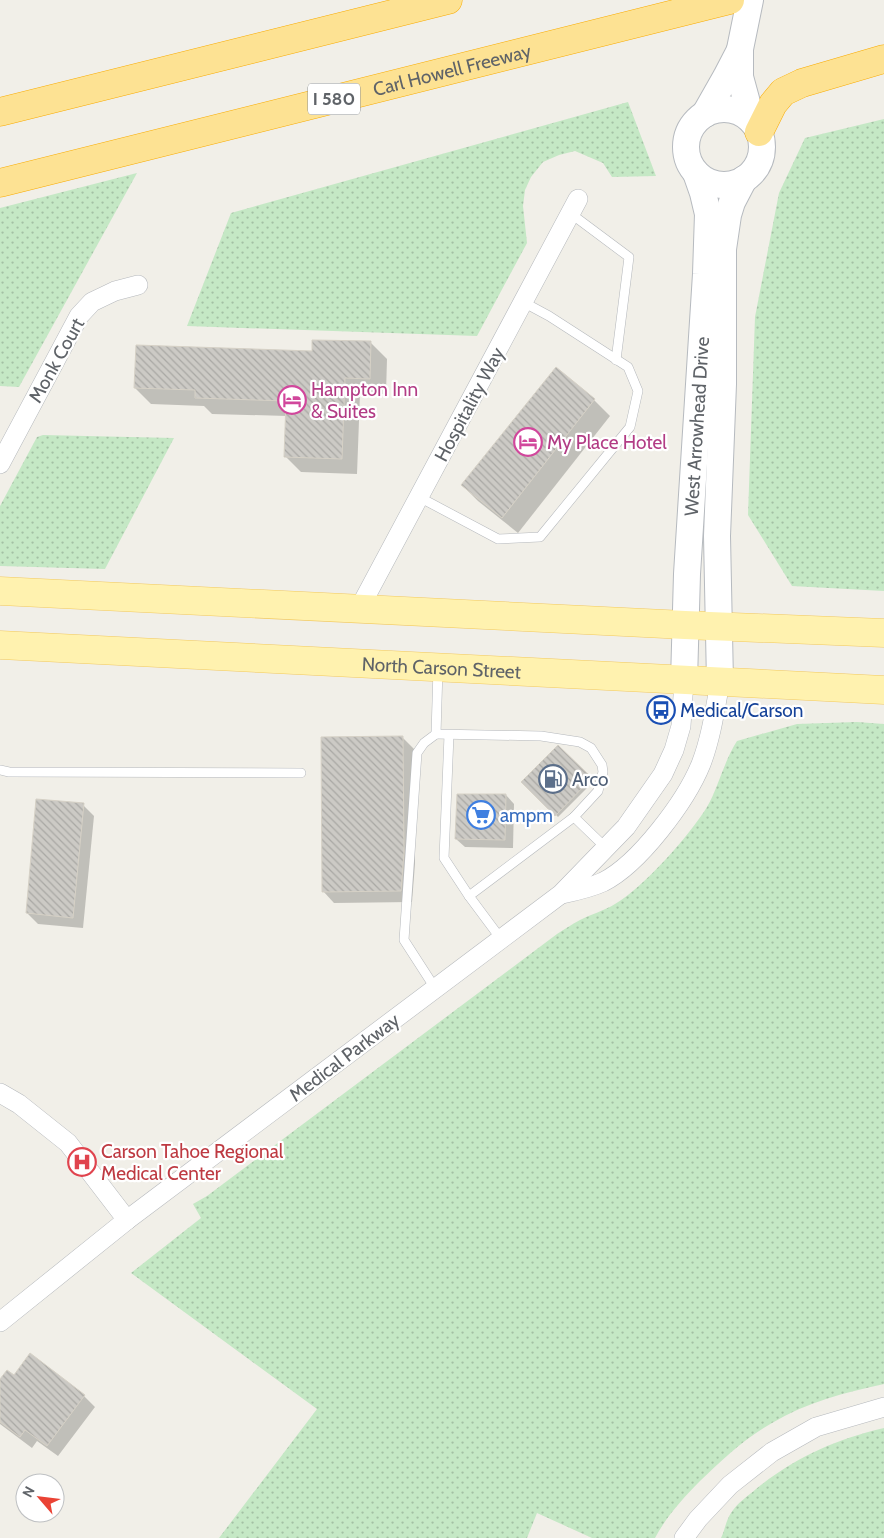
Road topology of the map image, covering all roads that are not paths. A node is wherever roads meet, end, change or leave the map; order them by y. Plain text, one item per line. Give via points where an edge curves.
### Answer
1 (448, 0) edge
2 (730, 0) edge
3 (750, 0) edge
4 (740, 50) junction
5 (884, 59) edge
6 (0, 112) edge
7 (705, 114) junction
8 (755, 126) junction
9 (696, 173) junction
10 (744, 179) junction
11 (0, 184) edge
12 (574, 206) joint
13 (138, 285) dead end
14 (523, 302) junction
15 (616, 360) junction
16 (0, 464) edge
17 (419, 497) junction
18 (0, 591) edge
19 (359, 609) junction
20 (686, 625) junction
21 (719, 626) junction
22 (884, 633) edge
23 (0, 645) edge
24 (438, 668) junction
25 (684, 681) junction
26 (720, 682) junction
27 (884, 690) edge
28 (436, 734) junction
29 (449, 735) junction
30 (0, 770) edge
31 (301, 773) dead end
32 (574, 817) junction
33 (606, 848) junction
34 (561, 894) junction
35 (469, 896) junction
36 (501, 939) junction
37 (435, 988) junction
38 (0, 1093) edge
39 (127, 1220) junction
40 (0, 1322) edge
41 (884, 1407) edge
42 (684, 1538) edge

1 - 6 highway
2 - 11 highway, Carl Howell Freeway / I 580
3 - 4 main road
4 - 7 main road
4 - 8 main road via 740,76
5 - 8 highway via 802,83 783,92
7 - 8 main road via 719,109 736,111
7 - 9 main road via 693,124 687,136 687,156
8 - 10 main road via 762,146 761,154 756,166
9 - 10 main road via 712,183 725,185
9 - 20 main road, West Arrowhead Drive via 708,214
10 - 21 main road, West Arrowhead Drive via 728,215 724,250 717,536
12 - 14 street, Hospitality Way
12 - 15 lane via 629,257
13 - 16 street, Monk Court via 92,302 79,316
14 - 15 lane
14 - 17 street, Hospitality Way
15 - 17 lane via 628,367 638,391 630,427 540,537 498,539
17 - 19 street, Hospitality Way
18 - 19 main road
19 - 20 main road
20 - 21 main road
20 - 25 main road, West Arrowhead Drive
21 - 22 main road
21 - 26 main road, West Arrowhead Drive
23 - 24 main road, North Carson Street
24 - 25 main road, North Carson Street
24 - 28 lane
25 - 26 main road, North Carson Street
25 - 33 street, Medical Parkway via 681,726 663,774 626,827
26 - 27 main road, North Carson Street
26 - 34 street, Medical Parkway via 701,764 678,806 625,868 602,882
28 - 29 lane
28 - 37 lane via 417,753 404,940
29 - 32 lane via 541,736 580,742 591,748 603,772 598,791
29 - 35 lane via 444,858
30 - 31 lane
32 - 33 lane
32 - 35 lane
33 - 34 street, Medical Parkway
34 - 36 street, Medical Parkway
35 - 36 lane
36 - 37 street, Medical Parkway
37 - 39 street, Medical Parkway
38 - 39 street via 68,1143
39 - 40 street, Medical Parkway
41 - 42 street via 816,1427 772,1452 730,1485

